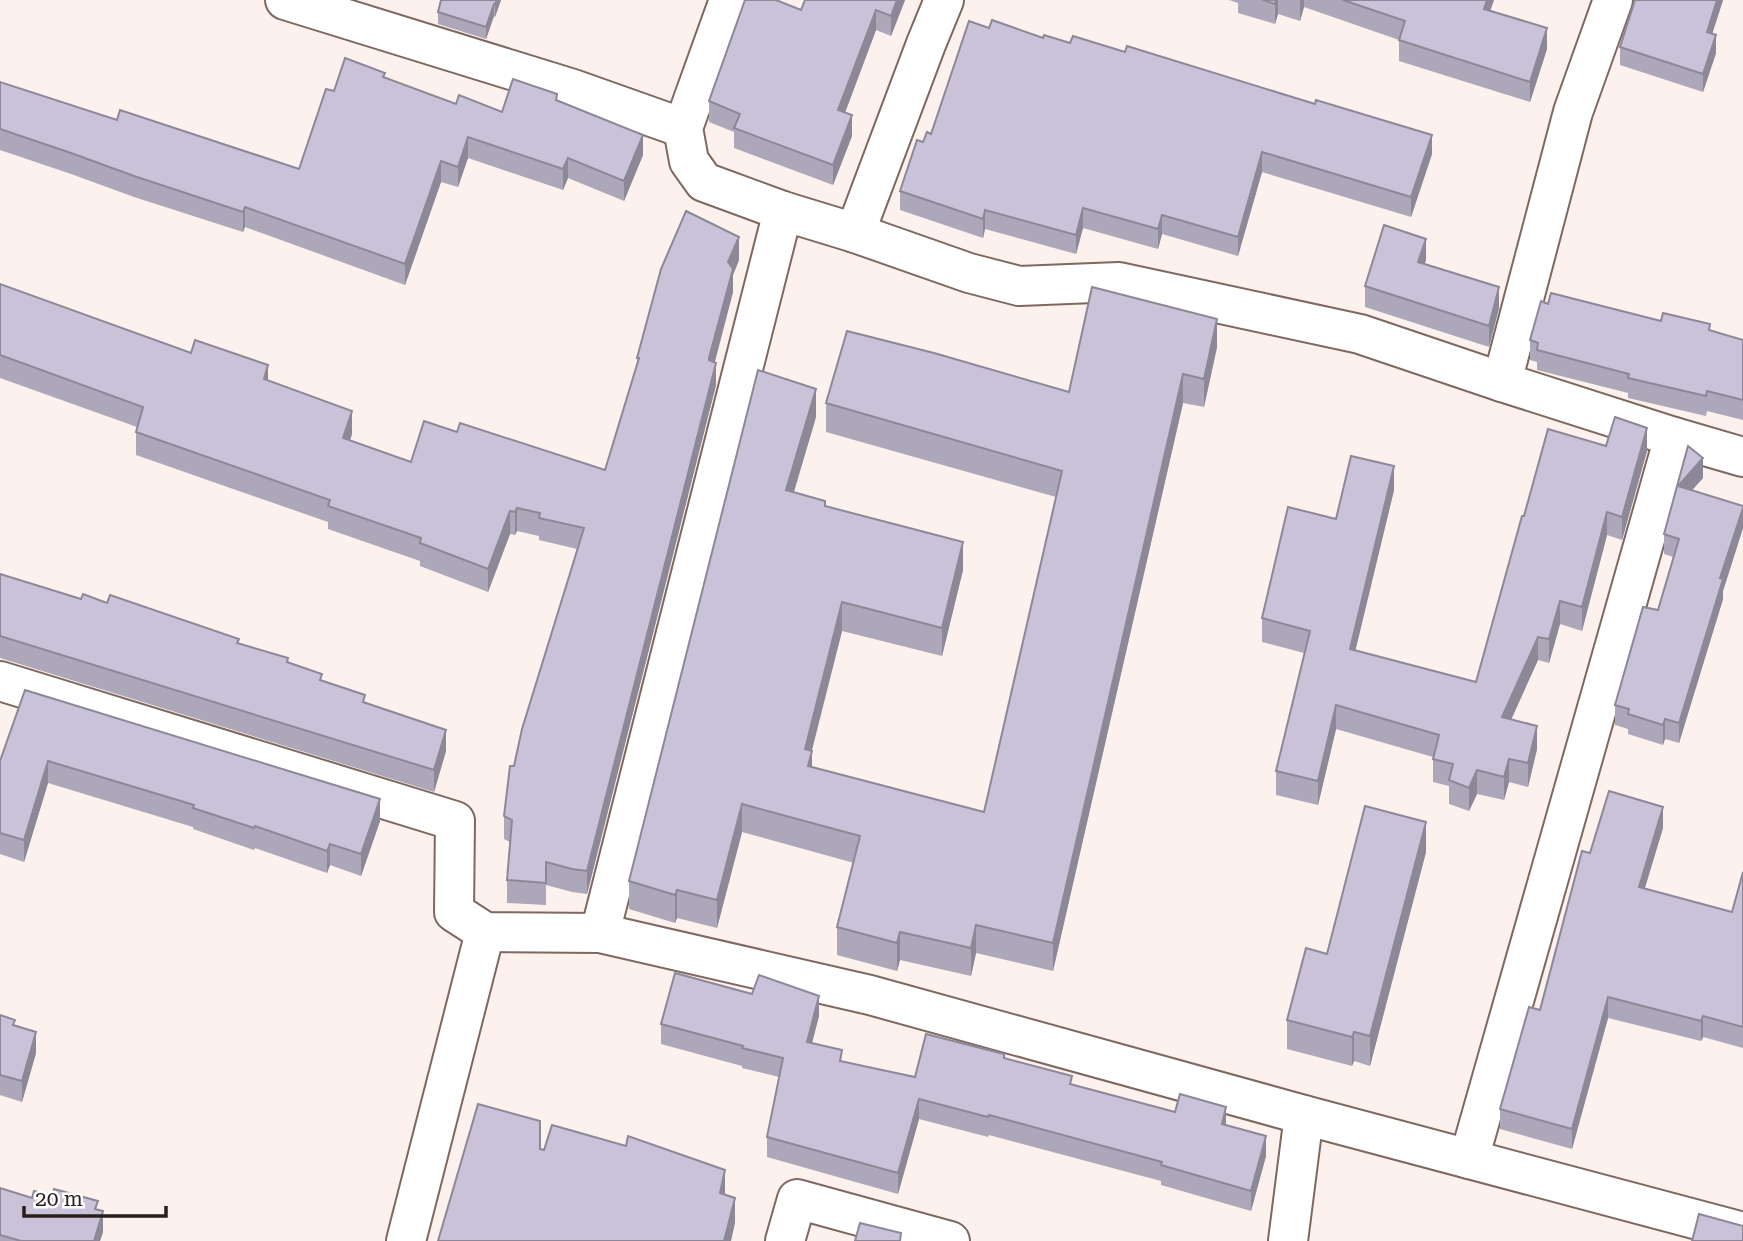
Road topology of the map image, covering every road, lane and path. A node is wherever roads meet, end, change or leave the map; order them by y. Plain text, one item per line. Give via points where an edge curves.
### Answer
1 (285, 0) edge
2 (729, 0) edge
3 (944, 0) edge
4 (1612, 0) edge
5 (683, 128) junction
6 (783, 211) junction
7 (855, 233) junction
8 (1502, 382) junction
9 (1674, 437) junction
10 (1743, 457) edge
11 (0, 681) edge
12 (485, 932) junction
13 (600, 933) junction
14 (1304, 1115) junction
15 (1469, 1159) junction
16 (1743, 1231) edge
17 (406, 1241) edge
18 (785, 1241) edge
19 (950, 1241) edge
20 (1288, 1241) edge

1 - 5 street
2 - 5 street
3 - 7 street
4 - 8 street via 1573,113
5 - 6 street via 689,161 704,182
6 - 7 street
6 - 13 street
7 - 8 street via 1019,286 1119,282 1318,324
8 - 9 street
9 - 10 street
9 - 15 street
11 - 12 street via 455,821 454,912
12 - 13 street
12 - 17 street
13 - 14 street via 870,995
14 - 15 street
14 - 20 street
15 - 16 street
18 - 19 street via 797,1199

